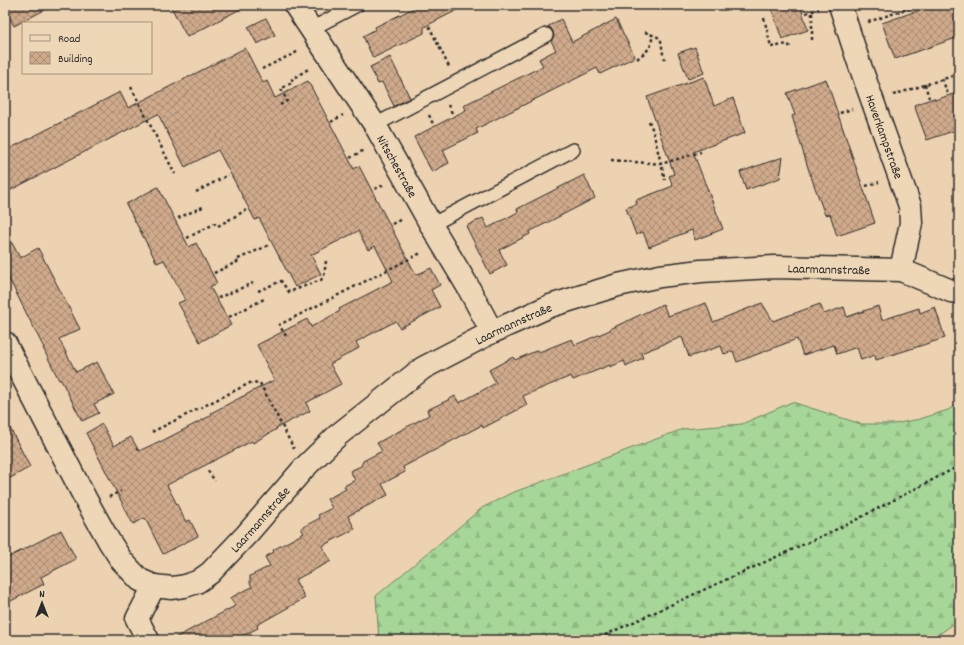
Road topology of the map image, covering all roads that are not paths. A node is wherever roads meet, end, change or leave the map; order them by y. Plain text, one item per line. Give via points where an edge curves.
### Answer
1 (295, 5) edge
2 (357, 5) edge
3 (840, 5) edge
4 (546, 35) dead end
5 (320, 42) junction
6 (375, 125) junction
7 (574, 150) dead end
8 (437, 234) junction
9 (901, 270) junction
10 (959, 292) edge
11 (492, 332) junction
12 (5, 343) edge
13 (154, 586) junction
14 (148, 640) edge

1 - 5 street, Nitschestraße
2 - 5 lane
3 - 9 street, Haverkampstraße via 910,206 911,223
4 - 6 lane
5 - 6 street, Nitschestraße
6 - 8 street, Nitschestraße
7 - 8 lane
8 - 11 street, Nitschestraße
9 - 10 street, Laarmannstraße via 950,291
9 - 11 street, Laarmannstraße via 774,267 660,276 618,285 550,306
11 - 13 street, Laarmannstraße via 423,368 338,435 304,468 210,573 185,586
12 - 13 street, Laarmannstraße via 108,541 140,580
13 - 14 street via 137,619

